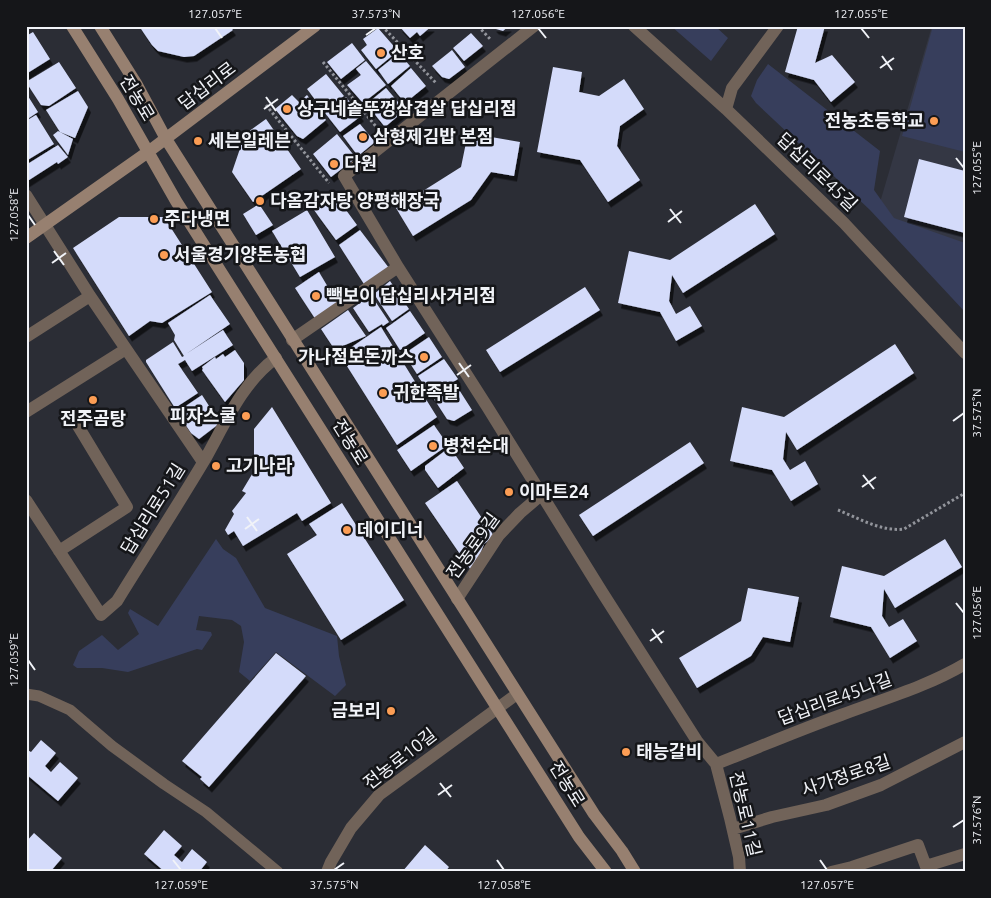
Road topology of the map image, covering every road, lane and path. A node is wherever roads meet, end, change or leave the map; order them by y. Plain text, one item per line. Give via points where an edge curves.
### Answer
1 (72, 26) edge
2 (100, 26) edge
3 (315, 26) edge
4 (382, 26) edge
5 (534, 26) edge
6 (634, 26) edge
7 (778, 26) edge
8 (323, 62) dead end
9 (447, 94) junction
10 (266, 105) dead end
11 (726, 109) junction
12 (166, 139) junction
13 (388, 141) junction
14 (148, 152) junction
15 (344, 176) junction
16 (26, 195) edge
17 (45, 225) junction
18 (26, 238) edge
19 (398, 267) junction
20 (90, 296) junction
21 (26, 337) edge
22 (292, 340) junction
23 (126, 349) junction
24 (965, 353) edge
25 (276, 358) junction
26 (26, 412) edge
27 (78, 426) dead end
28 (203, 462) junction
29 (965, 493) edge
30 (541, 495) junction
31 (26, 500) edge
32 (838, 510) dead end
33 (30, 515) edge
34 (59, 551) junction
35 (457, 599) junction
36 (965, 664) edge
37 (26, 694) edge
38 (517, 694) junction
39 (497, 708) junction
40 (965, 742) edge
41 (716, 764) junction
42 (733, 829) junction
43 (965, 854) edge
44 (853, 869) edge
45 (927, 869) edge
46 (278, 872) edge
47 (328, 872) edge
48 (606, 872) edge
49 (635, 872) edge
50 (740, 872) edge
51 (831, 872) edge

1 - 14 main road, 전농로
2 - 12 main road, 전농로
3 - 12 main road, 답십리로
4 - 9 path
5 - 9 street
6 - 11 street, 답십리로45길
7 - 11 street via 732,88
8 - 13 path
9 - 13 street
10 - 15 path via 331,185
11 - 24 street, 답십리로45길 via 844,223
12 - 14 main road, 답십리로
12 - 22 main road, 전농로
13 - 15 street
14 - 17 main road, 답십리로
14 - 25 main road, 전농로
15 - 19 street
16 - 17 street
17 - 18 main road, 답십리로
17 - 20 street
19 - 22 street
19 - 30 street
20 - 21 street
20 - 23 street
22 - 35 main road, 전농로
23 - 26 street
23 - 28 street
25 - 28 street, 답십리로51길 via 263,368 244,392
25 - 39 main road, 전농로
27 - 34 street, 답십리로51길 via 127,507
28 - 34 street, 답십리로51길 via 117,601 101,615
29 - 32 path via 904,529 878,526
30 - 35 street, 전농로9길 via 499,534
30 - 41 street via 697,741
31 - 33 street, 답십리로51길
33 - 34 street, 답십리로51길
35 - 38 main road, 전농로
36 - 41 street, 답십리로45나길 via 908,691
37 - 46 lane via 39,696 70,710 112,746 206,812
38 - 39 street, 전농로10길
38 - 49 main road, 전농로
39 - 47 street, 전농로10길 via 378,795 351,828
39 - 48 main road, 전농로 via 579,836
40 - 42 street, 사가정로8길 via 881,785 826,805
41 - 42 street, 전농로11길
42 - 50 street, 전농로11길
43 - 45 street
44 - 45 street via 918,845
44 - 51 street

